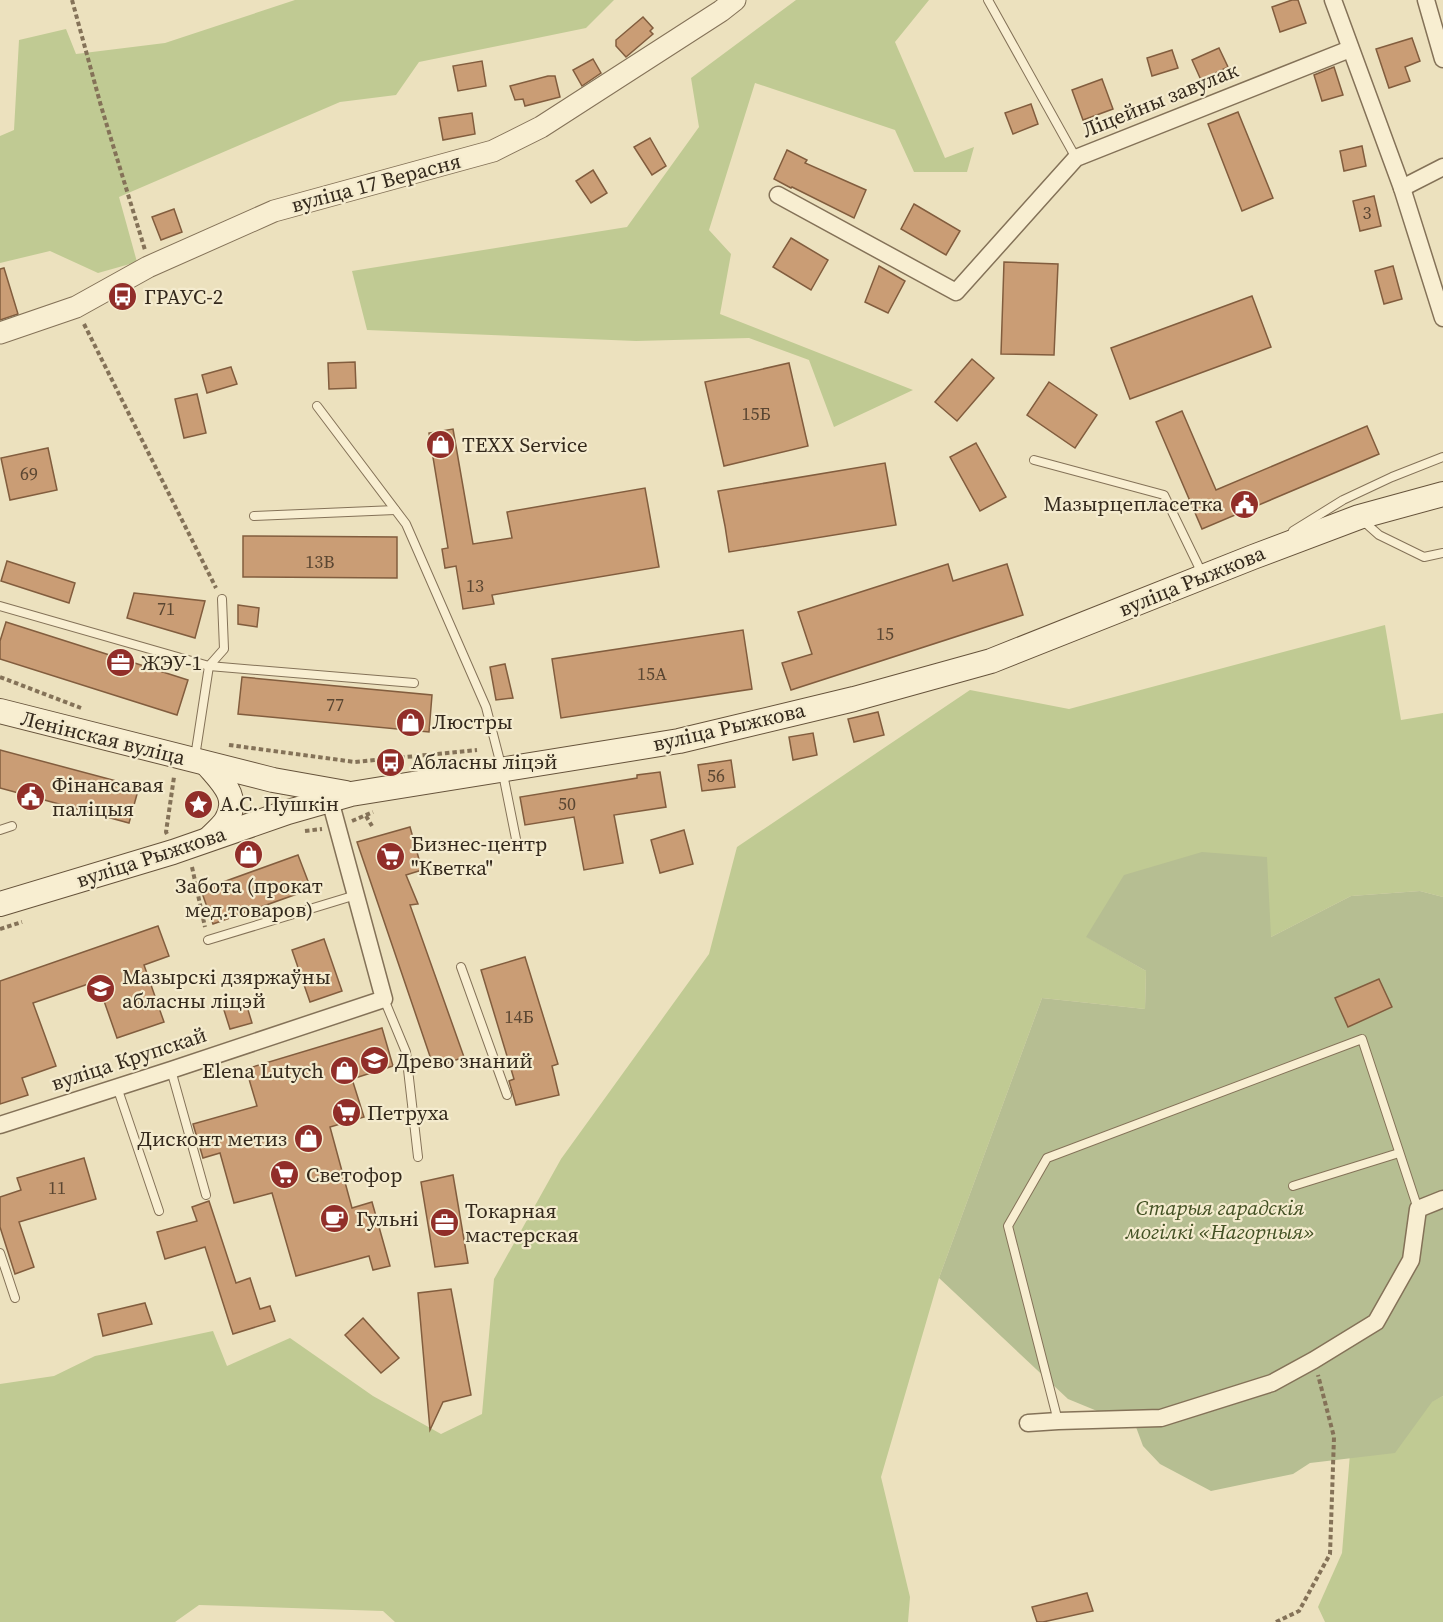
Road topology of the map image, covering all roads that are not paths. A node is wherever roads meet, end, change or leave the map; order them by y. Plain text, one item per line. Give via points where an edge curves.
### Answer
1 (735, 0) edge
2 (988, 0) edge
3 (1333, 0) edge
4 (1426, 0) edge
5 (1350, 49) junction
6 (1443, 59) edge
7 (1076, 158) junction
8 (1443, 167) edge
9 (1401, 188) junction
10 (778, 195) dead end
11 (1443, 318) edge
12 (0, 333) edge
13 (317, 406) dead end
14 (1443, 457) edge
15 (1034, 460) dead end
16 (1443, 494) edge
17 (395, 510) junction
18 (254, 516) dead end
19 (1359, 517) junction
20 (1443, 553) edge
21 (1253, 557) junction
22 (1201, 578) junction
23 (222, 599) road end
24 (0, 606) edge
25 (209, 666) junction
26 (414, 683) dead end
27 (0, 711) edge
28 (194, 755) junction
29 (499, 759) junction
30 (341, 797) junction
31 (0, 822) edge
32 (0, 830) edge
33 (210, 839) junction
34 (518, 844) dead end
35 (356, 895) junction
36 (0, 904) edge
37 (208, 940) road end
38 (461, 967) dead end
39 (384, 999) junction
40 (171, 1070) junction
41 (117, 1087) junction
42 (507, 1095) dead end
43 (0, 1125) edge
44 (1400, 1153) junction
45 (418, 1157) dead end
46 (1293, 1186) dead end
47 (206, 1195) dead end
48 (1443, 1199) edge
49 (1418, 1209) junction
50 (159, 1211) dead end
51 (0, 1253) edge
52 (15, 1298) dead end
53 (1058, 1421) junction
54 (1028, 1424) dead end

1 - 12 street, вуліца 17 Верасня via 541,127 493,151 274,211 148,267 76,307
2 - 7 lane
3 - 5 street
4 - 6 street
5 - 7 street, Ліцейны завулак
5 - 9 street
7 - 10 street, Ліцейны завулак via 956,292
8 - 9 street
9 - 11 street
13 - 17 lane
14 - 21 lane via 1343,500
15 - 22 lane via 1164,495
16 - 19 main road, вуліца Рыжкова
17 - 18 lane
17 - 29 lane via 406,524 486,707
19 - 20 lane via 1379,535 1424,557
19 - 21 main road, вуліца Рыжкова
21 - 22 main road, вуліца Рыжкова
22 - 29 main road, вуліца Рыжкова via 991,661 854,699 679,741
23 - 25 lane via 224,649
24 - 25 lane
25 - 26 lane
25 - 28 lane
27 - 28 main road, Ленінская вуліца
28 - 30 main road, Ленінская вуліца
28 - 33 main road, Ленінская вуліца via 230,792 231,809 226,821
29 - 30 main road, вуліца Рыжкова
29 - 34 lane
30 - 33 main road, вуліца Рыжкова
30 - 35 street
31 - 32 lane via 12,826
33 - 36 main road, вуліца Рыжкова via 182,857
35 - 37 lane
35 - 39 street
38 - 42 lane
39 - 40 street, вуліца Крупскай
39 - 45 lane via 406,1052
40 - 41 street, вуліца Крупскай
40 - 47 lane
41 - 43 street, вуліца Крупскай
41 - 50 lane
44 - 46 lane
44 - 49 lane
44 - 53 lane via 1362,1039 1047,1158 1008,1226
48 - 49 street
49 - 53 street via 1411,1260 1376,1322 1314,1360 1272,1383 1161,1418
51 - 52 lane
53 - 54 street

